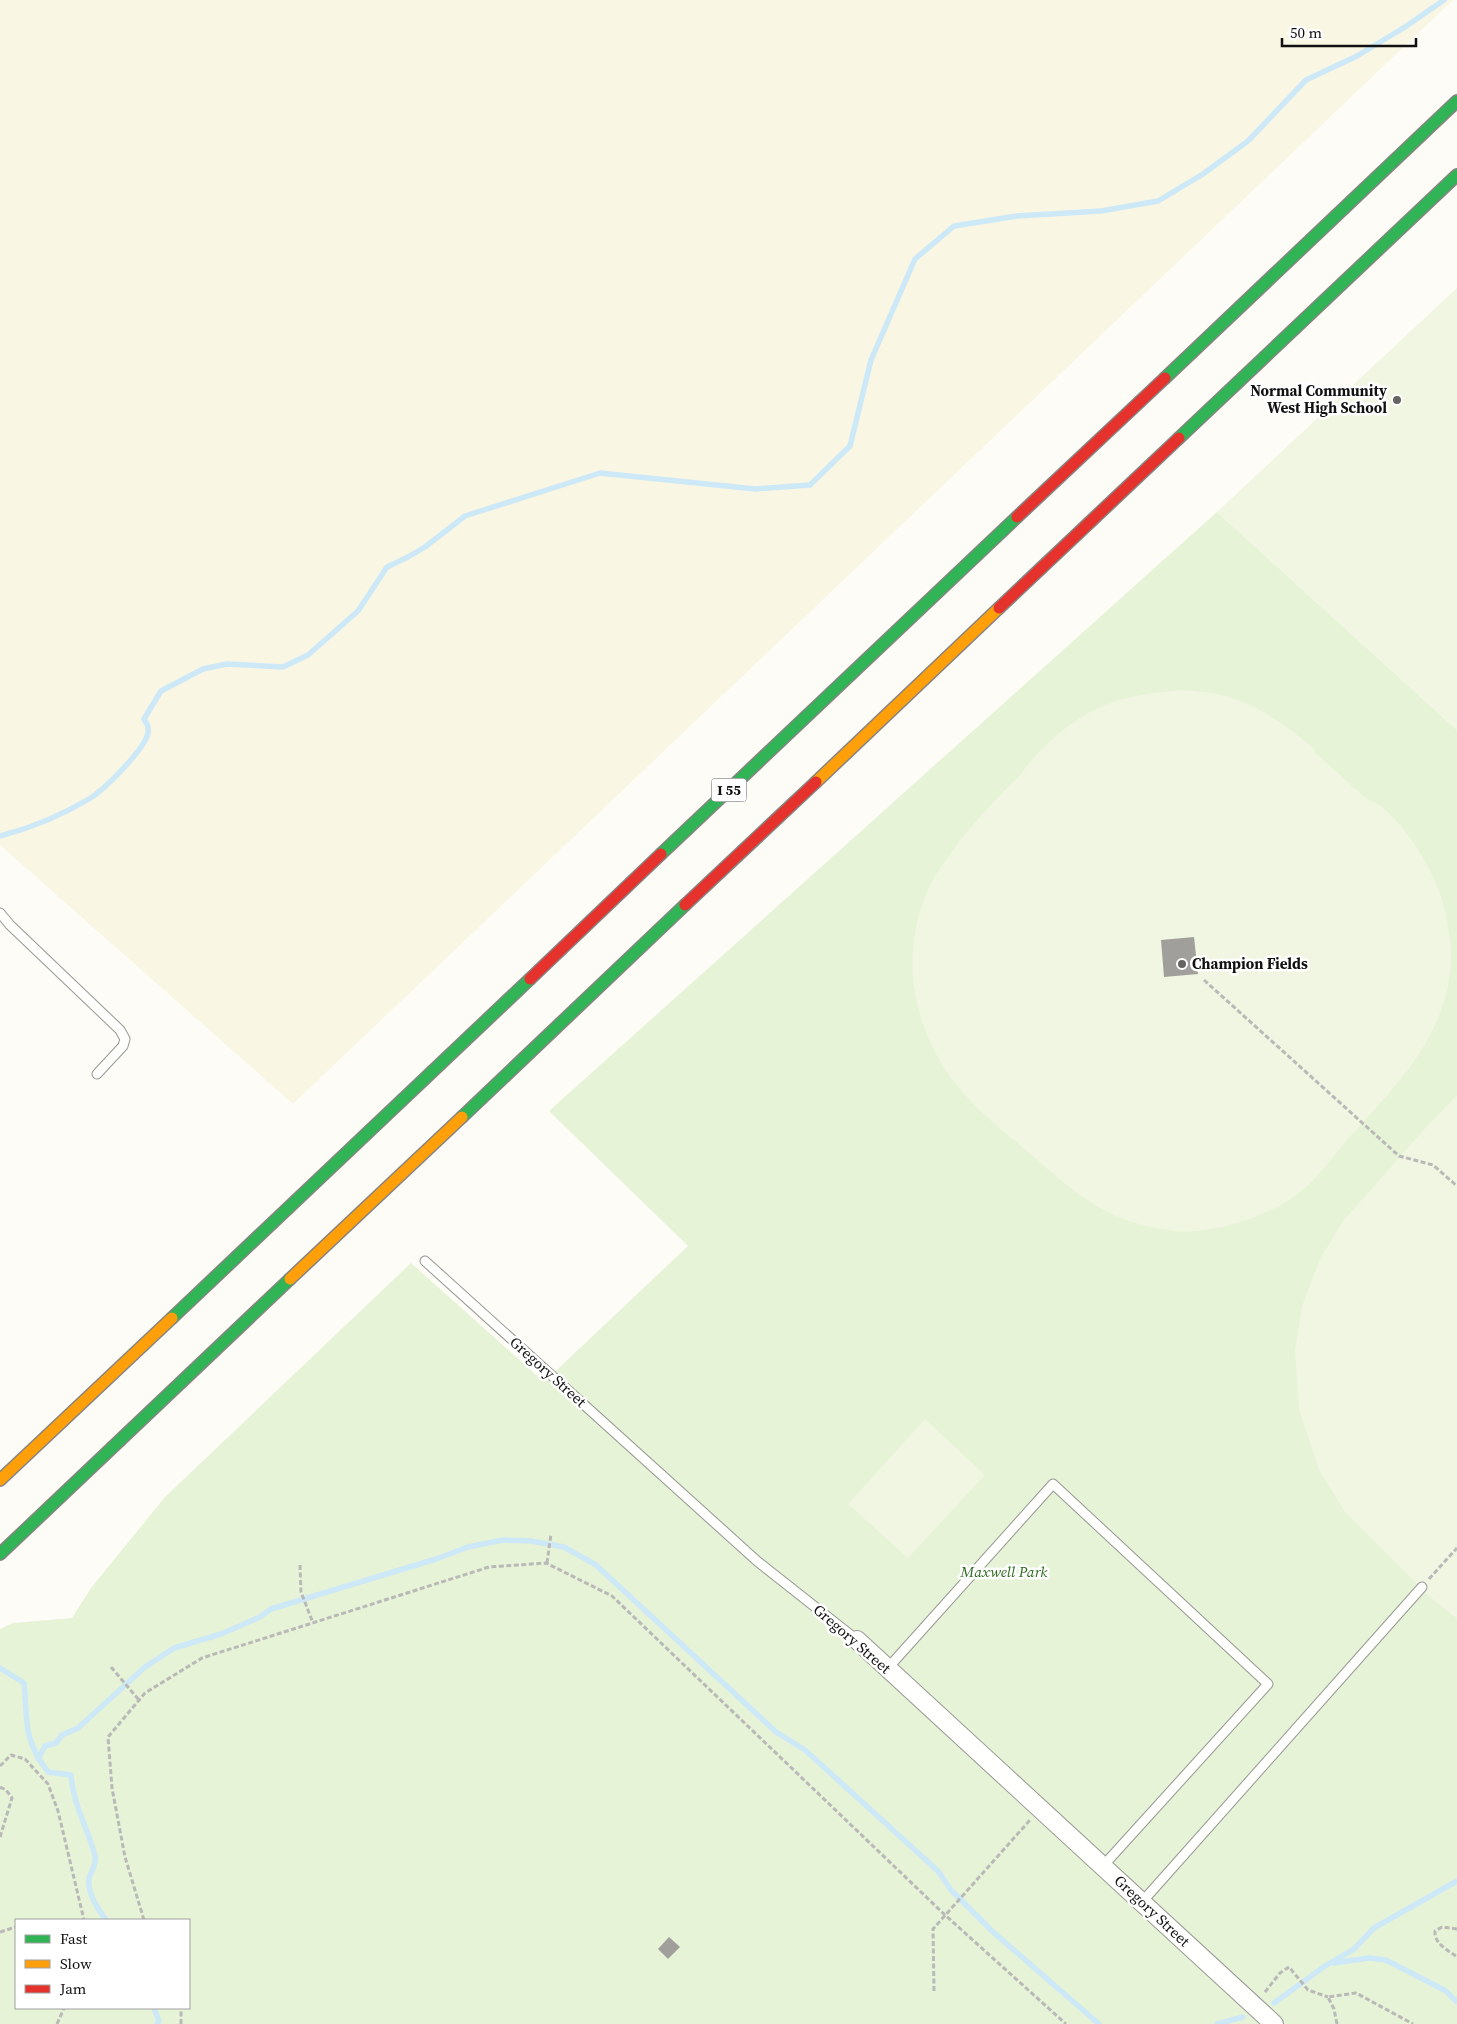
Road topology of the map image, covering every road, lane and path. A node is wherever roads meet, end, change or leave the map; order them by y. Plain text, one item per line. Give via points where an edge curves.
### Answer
1 (1457, 101) edge
2 (1457, 176) edge
3 (0, 913) edge
4 (1204, 980) dead end
5 (97, 1074) dead end
6 (1457, 1186) edge
7 (425, 1261) dead end
8 (0, 1480) edge
9 (552, 1534) dead end
10 (1457, 1548) edge
11 (0, 1554) edge
12 (547, 1563) junction
13 (300, 1565) dead end
14 (1422, 1587) joint
15 (313, 1623) junction
16 (857, 1640) joint
17 (111, 1667) dead end
18 (887, 1669) junction
19 (139, 1700) junction
20 (0, 1766) edge
21 (0, 1787) edge
22 (1040, 1809) junction
23 (0, 1837) edge
24 (1103, 1866) junction
25 (1142, 1902) junction
26 (945, 1915) junction
27 (84, 1919) edge
28 (144, 1919) edge
29 (15, 1926) edge
30 (1457, 1930) edge
31 (0, 1932) edge
32 (1457, 1957) edge
33 (934, 1991) dead end
34 (1264, 1994) dead end
35 (1328, 1997) junction
36 (64, 2009) edge
37 (181, 2009) edge
38 (57, 2024) edge
39 (181, 2024) edge
40 (1066, 2024) edge
41 (1274, 2024) edge
42 (1337, 2024) edge
43 (1413, 2024) edge

1 - 8 highway, I 55
2 - 11 highway
3 - 5 lane via 120,1030 125,1039 123,1046
4 - 6 path via 1399,1156 1433,1165
7 - 16 lane, Gregory Street via 757,1561
9 - 12 path
10 - 14 path
12 - 15 path via 489,1567
12 - 26 path via 612,1596
13 - 15 path via 301,1592
14 - 25 lane
15 - 19 path via 202,1658
16 - 18 street, Gregory Street
17 - 19 path
18 - 22 street, Gregory Street
18 - 24 lane via 1053,1484 1268,1684
19 - 28 path via 108,1737 112,1788 125,1856
20 - 27 path via 11,1755 25,1759 48,1784 58,1811
21 - 23 path via 12,1798
22 - 24 street, Gregory Street
22 - 26 path
24 - 25 street, Gregory Street
25 - 41 street, Gregory Street
26 - 33 path via 933,1929
26 - 40 path
29 - 31 path
30 - 32 path via 1442,1928 1435,1931 1439,1943
34 - 35 path via 1280,1973 1289,1967 1308,1990
35 - 42 path
35 - 43 path via 1356,1993
36 - 38 path
37 - 39 path

